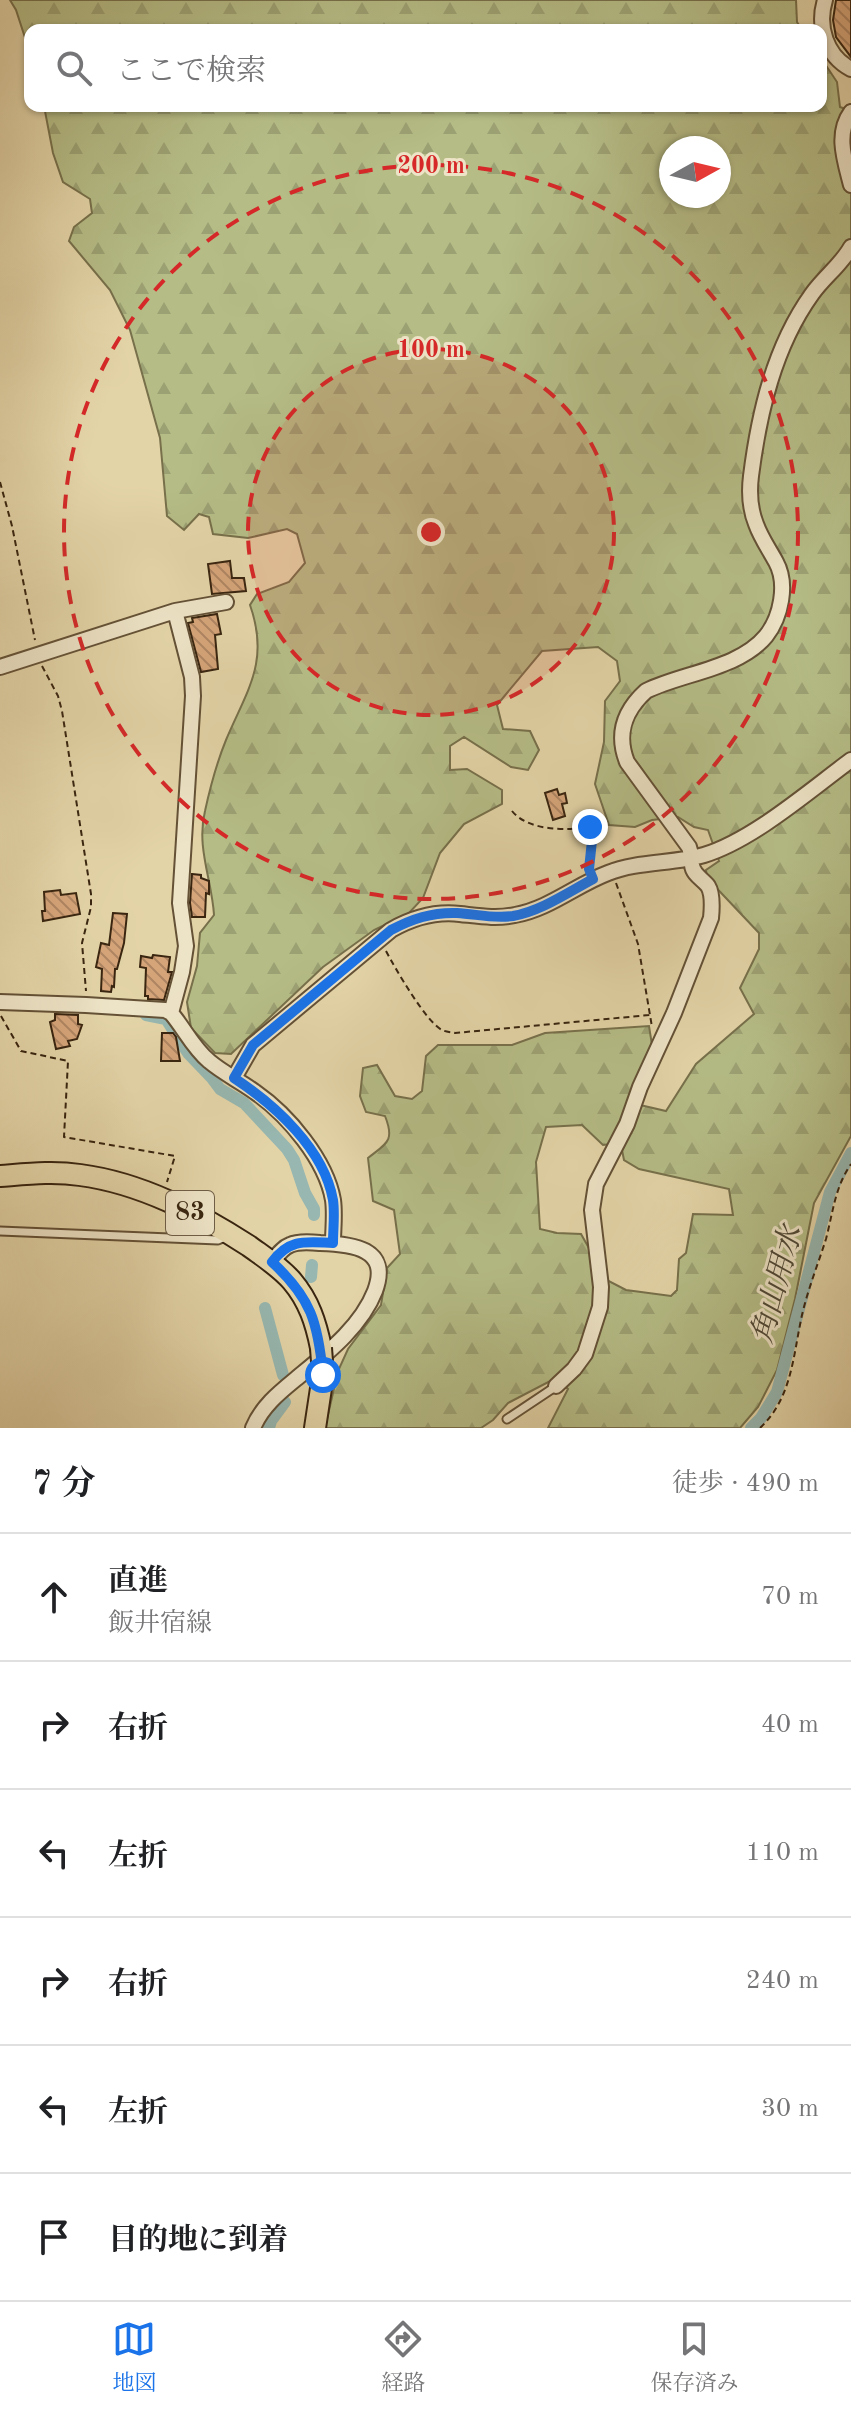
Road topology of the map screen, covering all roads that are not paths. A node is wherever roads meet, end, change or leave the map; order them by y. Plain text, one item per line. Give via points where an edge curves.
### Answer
1 (825, 0) edge
2 (823, 24) edge
3 (827, 42) edge
4 (851, 69) edge
5 (851, 112) edge
6 (851, 185) edge
7 (851, 247) edge
8 (226, 602) dead end
9 (175, 611) junction
10 (0, 667) edge
11 (851, 760) edge
12 (693, 857) junction
13 (0, 1002) edge
14 (171, 1013) junction
15 (234, 1078) junction
16 (0, 1176) edge
17 (0, 1231) edge
18 (230, 1234) junction
19 (333, 1243) junction
20 (272, 1262) junction
21 (556, 1386) joint
22 (507, 1419) dead end
23 (253, 1428) edge
24 (315, 1428) edge

1 - 2 street
3 - 4 street
5 - 6 street via 842,135
7 - 12 street via 813,292 788,333 765,398 750,494 756,524 780,574 781,599 774,623 745,655 646,691 623,724 627,762
8 - 9 street
9 - 10 street
9 - 14 street via 193,696 180,903 186,946
11 - 12 street via 760,826
12 - 15 street via 611,871 516,915 457,913 407,921 253,1045
12 - 21 street via 695,873 709,887 711,918 658,1052 596,1184 592,1210 600,1307 585,1354
13 - 14 street
14 - 15 street via 198,1051
15 - 19 street via 275,1109 311,1148 334,1203
16 - 18 main road, 83 via 60,1173 113,1181 163,1198
17 - 18 lane via 218,1240
18 - 20 main road, 83
19 - 20 street via 290,1245
19 - 23 street via 365,1250 375,1260 375,1291 343,1338 277,1395
20 - 24 main road, 83, bridge via 310,1308 321,1348 323,1375
21 - 22 lane

